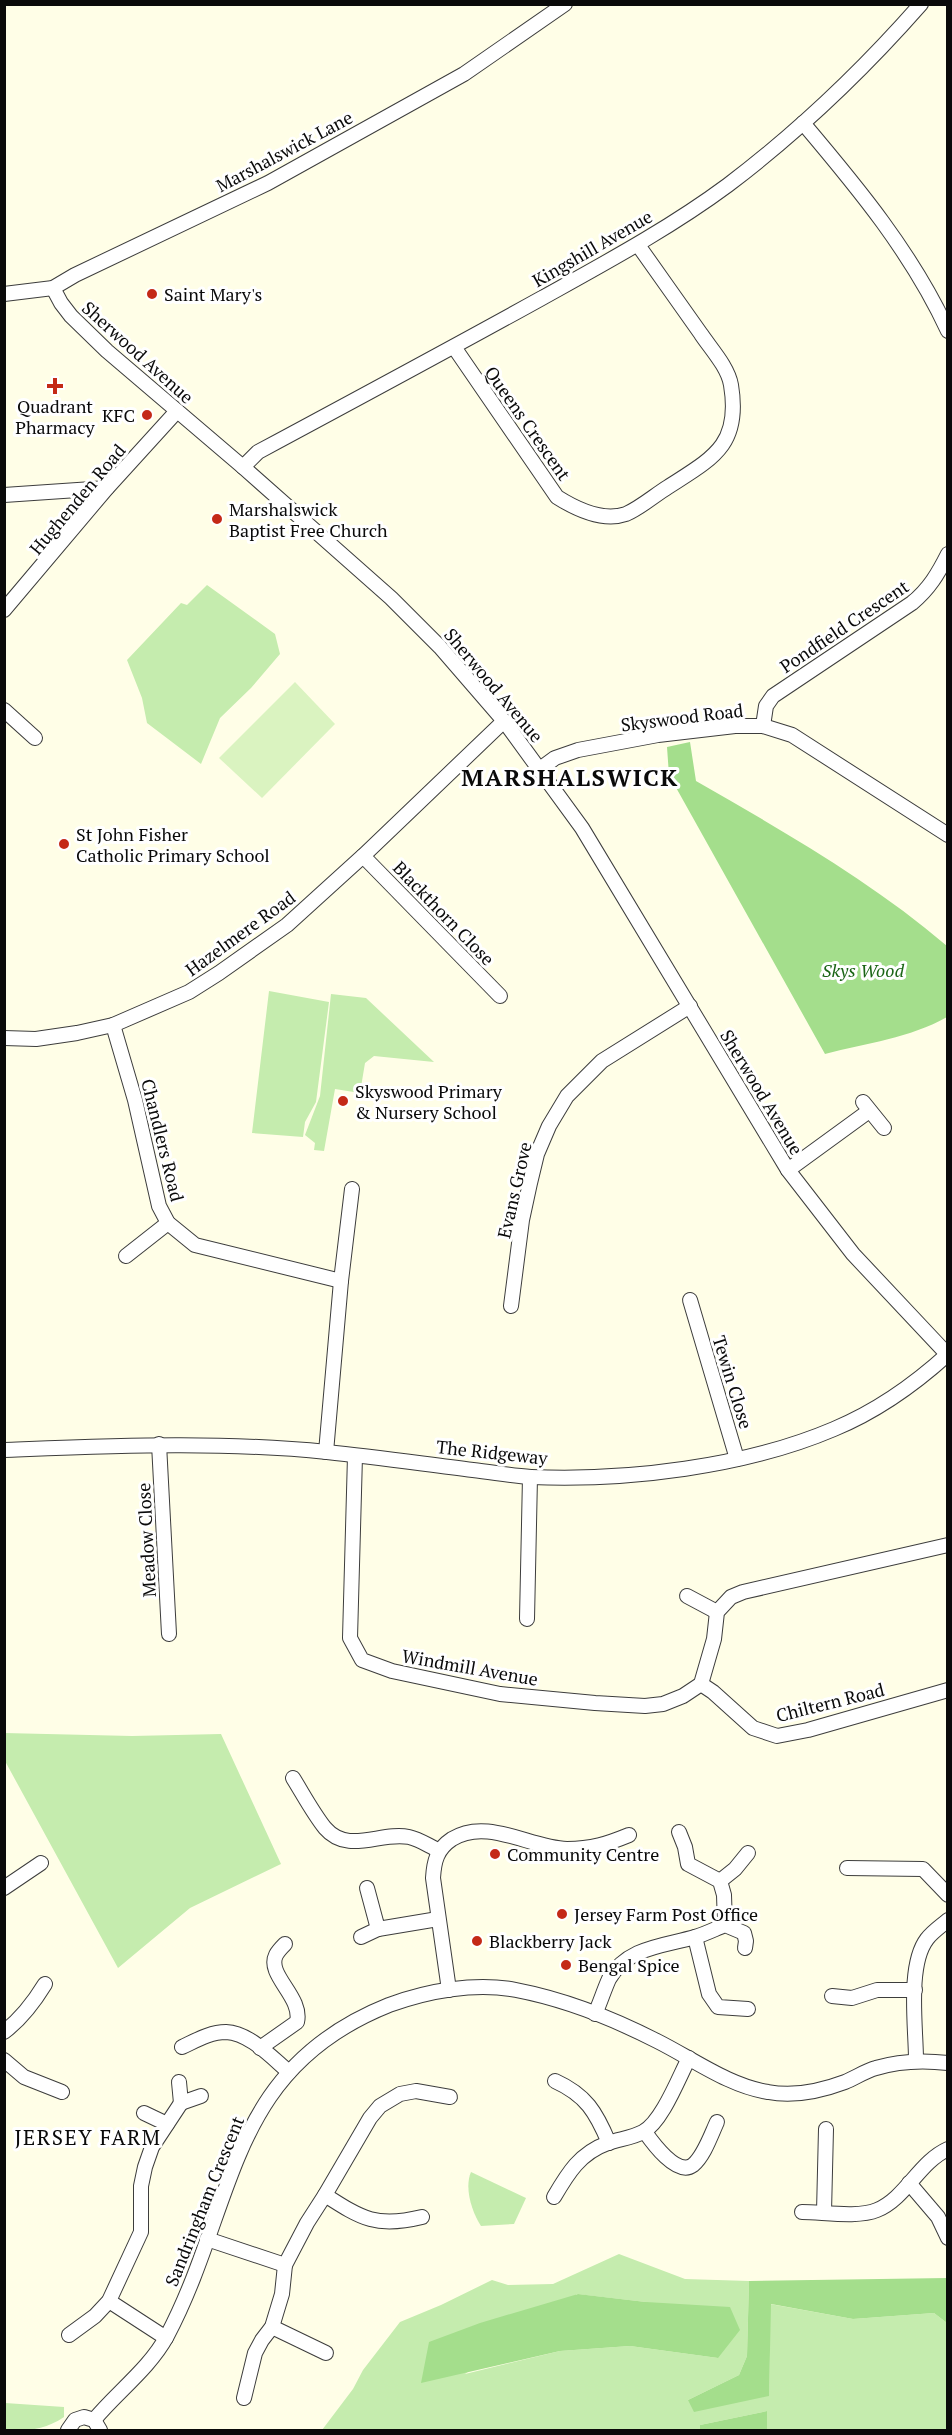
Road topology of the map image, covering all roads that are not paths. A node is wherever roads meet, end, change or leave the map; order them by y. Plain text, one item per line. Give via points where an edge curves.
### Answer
1 (565, 4) edge
2 (921, 4) edge
3 (803, 123) junction
4 (638, 245) junction
5 (53, 288) junction
6 (4, 294) edge
7 (948, 331) edge
8 (454, 347) junction
9 (177, 411) junction
10 (243, 467) junction
11 (107, 488) junction
12 (4, 495) edge
13 (948, 554) edge
14 (942, 580) edge
15 (4, 610) edge
16 (4, 710) edge
17 (504, 721) junction
18 (763, 726) junction
19 (34, 738) dead end
20 (540, 769) junction
21 (948, 835) edge
22 (363, 856) junction
23 (500, 996) dead end
24 (690, 1006) junction
25 (112, 1025) junction
26 (4, 1038) edge
27 (884, 1128) dead end
28 (788, 1170) junction
29 (352, 1189) dead end
30 (168, 1223) junction
31 (126, 1256) dead end
32 (341, 1281) junction
33 (690, 1299) dead end
34 (511, 1306) dead end
35 (947, 1354) edge
36 (159, 1444) junction
37 (4, 1450) edge
38 (326, 1452) junction
39 (355, 1456) junction
40 (737, 1459) junction
41 (530, 1477) junction
42 (948, 1545) edge
43 (687, 1596) dead end
44 (717, 1612) junction
45 (527, 1619) dead end
46 (169, 1634) dead end
47 (700, 1684) junction
48 (948, 1690) edge
49 (293, 1778) dead end
50 (679, 1832) dead end
51 (629, 1835) dead end
52 (438, 1850) junction
53 (748, 1853) dead end
54 (41, 1863) dead end
55 (847, 1868) dead end
56 (720, 1881) junction
57 (4, 1888) edge
58 (367, 1888) dead end
59 (948, 1895) edge
60 (438, 1919) junction
61 (948, 1920) edge
62 (725, 1925) junction
63 (378, 1929) junction
64 (361, 1937) dead end
65 (695, 1937) junction
66 (285, 1944) dead end
67 (745, 1948) dead end
68 (45, 1984) dead end
69 (449, 1990) junction
70 (915, 1990) junction
71 (832, 1996) dead end
72 (748, 2009) dead end
73 (595, 2014) junction
74 (4, 2032) edge
75 (182, 2047) dead end
76 (260, 2048) junction
77 (689, 2058) junction
78 (4, 2060) edge
79 (916, 2060) junction
80 (948, 2063) edge
81 (288, 2072) junction
82 (555, 2081) dead end
83 (179, 2082) dead end
84 (62, 2092) dead end
85 (201, 2096) dead end
86 (450, 2097) dead end
87 (181, 2103) junction
88 (144, 2113) dead end
89 (717, 2122) dead end
90 (167, 2124) junction
91 (826, 2128) dead end
92 (645, 2132) junction
93 (609, 2142) junction
94 (948, 2149) edge
95 (909, 2183) junction
96 (325, 2195) junction
97 (554, 2198) dead end
98 (802, 2212) dead end
99 (824, 2212) junction
100 (422, 2217) dead end
101 (948, 2238) edge
102 (207, 2239) junction
103 (285, 2265) junction
104 (109, 2301) junction
105 (272, 2327) junction
106 (69, 2335) dead end
107 (166, 2338) junction
108 (326, 2354) dead end
109 (244, 2398) dead end
110 (97, 2425) edge
111 (68, 2430) edge

1 - 5 street, Marshalswick Lane via 464,74 268,183
2 - 3 street, Kingshill Avenue
3 - 4 street, Kingshill Avenue via 728,185
3 - 7 street via 908,258
4 - 8 street, Kingshill Avenue
4 - 8 street, Queens Crescent via 717,358 730,381 734,408 730,433 707,462 625,514 601,516 574,508 557,497
5 - 6 street, Marshalswick Lane
5 - 9 street, Sherwood Avenue via 82,328
8 - 10 street, Kingshill Avenue via 258,452
9 - 10 street, Sherwood Avenue
9 - 11 street, Hughenden Road
10 - 17 street, Sherwood Avenue via 391,598 440,646
11 - 12 street
11 - 15 street, Hughenden Road
13 - 14 street, Pondfield Crescent
14 - 18 street, Pondfield Crescent via 773,696 766,706
16 - 19 street
17 - 20 street, Sherwood Avenue
17 - 22 street, Hazelmere Road
18 - 20 street, Skyswood Road via 658,735 578,750 555,758
18 - 21 street, Skyswood Road via 792,735
20 - 24 street, Sherwood Avenue via 582,828
22 - 23 street, Blackthorn Close
22 - 25 street, Hazelmere Road via 287,925 219,973 189,992
24 - 28 street, Sherwood Avenue
24 - 34 street, Evans Grove via 602,1061 567,1096 549,1126 522,1220
25 - 26 street, Hazelmere Road via 36,1039
25 - 30 street, Chandlers Road via 135,1100 159,1206
27 - 28 street via 866,1107
28 - 35 street, Sherwood Avenue via 853,1254
29 - 32 street
30 - 31 street
30 - 32 street, Chandlers Road via 195,1245
32 - 38 street
33 - 40 street, Tewin Close via 689,1318
35 - 40 street, The Ridgeway via 879,1405 835,1429
36 - 37 street, The Ridgeway
36 - 38 street, The Ridgeway
36 - 46 street, Meadow Close
38 - 39 street, The Ridgeway
39 - 41 street, The Ridgeway
39 - 47 street, Windmill Avenue via 350,1638 362,1660 392,1671 500,1694 595,1703 663,1704
40 - 41 street, The Ridgeway via 672,1470
41 - 45 street
42 - 44 street via 743,1592 731,1597
43 - 44 street
44 - 47 street via 714,1639
47 - 48 street, Chiltern Road via 753,1728 777,1736
49 - 52 street via 326,1829 337,1838 349,1842 411,1837
50 - 56 street via 688,1864
51 - 52 street via 597,1848 565,1849 471,1831
52 - 60 street via 433,1878
53 - 56 street
54 - 57 street
55 - 59 street via 923,1869
56 - 62 street
58 - 63 street
60 - 63 street
60 - 69 street
61 - 70 street via 927,1939 918,1955
62 - 65 street
62 - 67 street via 744,1933
63 - 64 street
65 - 72 street via 709,1994 718,2007
65 - 73 street via 654,1947 620,1965
66 - 76 street via 276,1955 275,1969 296,2003 297,2022
68 - 74 street via 15,2024
69 - 73 street, Sandringham Crescent via 511,1989
69 - 81 street, Sandringham Crescent via 412,1996 364,2016 326,2038
70 - 71 street via 877,1990 852,1998
70 - 79 street
73 - 77 street, Sandringham Crescent
75 - 76 street via 227,2032
76 - 81 street
77 - 79 street, Sandringham Crescent via 745,2087 771,2093 808,2093 875,2068
77 - 92 street via 664,2109
78 - 84 street via 24,2077
79 - 80 street, Sandringham Crescent
81 - 102 street, Sandringham Crescent via 268,2097 239,2152
82 - 93 street via 574,2090 591,2108
83 - 87 street
85 - 87 street
86 - 96 street via 416,2091 400,2094 380,2106
87 - 90 street
88 - 90 street
89 - 92 street via 698,2158 687,2167 659,2152
90 - 104 street via 145,2167 141,2232
91 - 99 street
92 - 93 street
93 - 97 street via 573,2166
94 - 95 street via 936,2155
95 - 99 street via 876,2210
95 - 101 street via 938,2217
96 - 100 street via 368,2220
96 - 103 street
98 - 99 street
102 - 103 street
102 - 107 street, Sandringham Crescent
103 - 105 street via 282,2294
104 - 106 street
104 - 107 street
105 - 108 street
105 - 109 street via 255,2354
107 - 110 street, Sandringham Crescent
110 - 111 street via 80,2418

